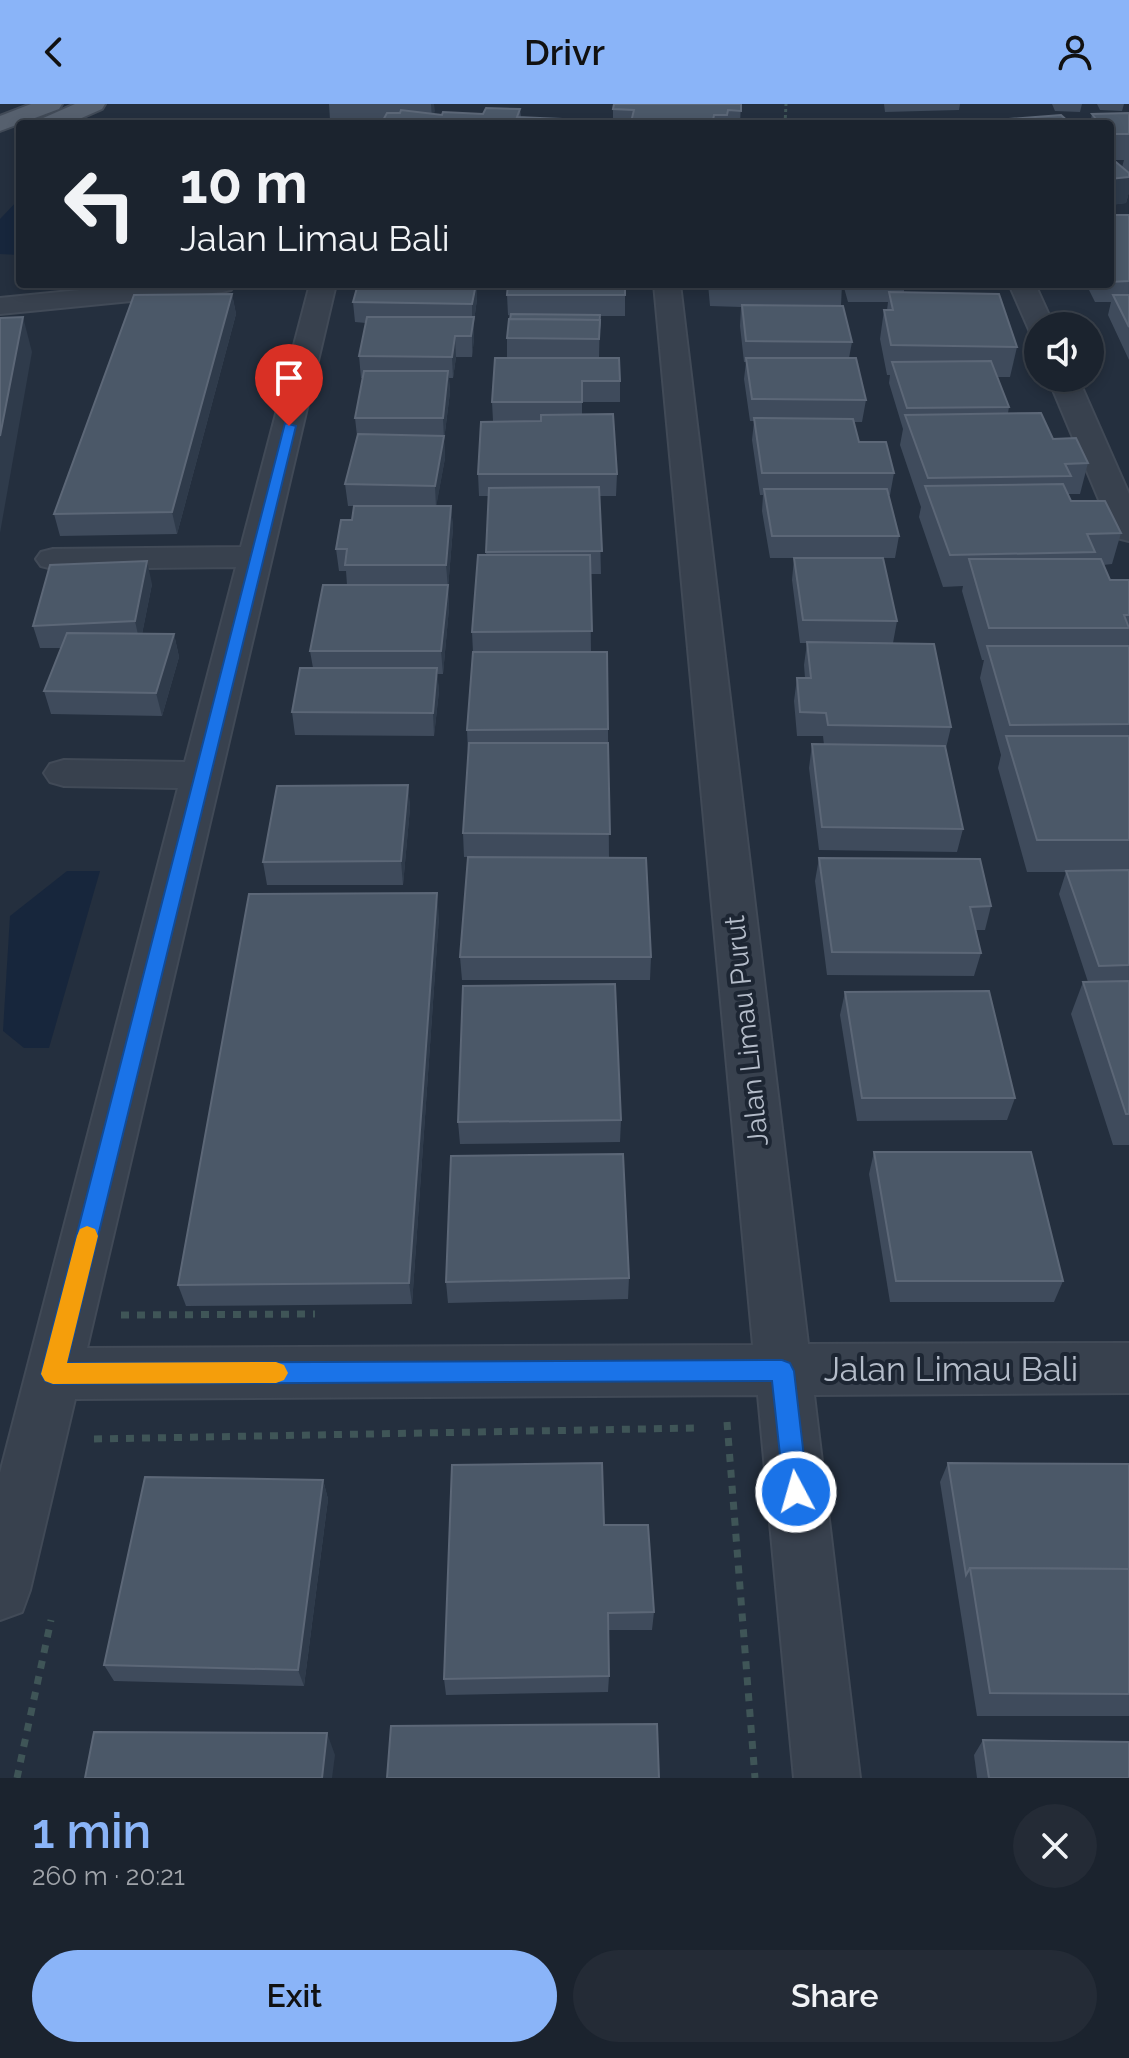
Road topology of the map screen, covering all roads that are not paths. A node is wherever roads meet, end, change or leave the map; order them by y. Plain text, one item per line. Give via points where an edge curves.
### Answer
1 (51, 104) edge
2 (94, 104) edge
3 (58, 120) edge
4 (0, 124) edge
5 (183, 288) edge
6 (322, 288) edge
7 (667, 288) edge
8 (1024, 288) edge
9 (0, 307) edge
10 (1034, 312) edge
11 (1069, 392) edge
12 (1127, 520) edge
13 (257, 557) junction
14 (53, 559) dead end
15 (64, 773) dead end
16 (203, 775) junction
17 (1129, 1368) edge
18 (782, 1371) junction
19 (53, 1374) junction
20 (0, 1590) edge
21 (827, 1778) edge

1 - 4 main road
2 - 3 main road
5 - 9 street
6 - 13 street
7 - 18 street, Jalan Limau Purut
8 - 10 street
11 - 12 street
13 - 14 street
13 - 16 street
15 - 16 street
16 - 19 street
17 - 18 street, Jalan Limau Bali
18 - 19 street, Jalan Limau Bali
18 - 21 street, Jalan Limau Purut
19 - 20 street

